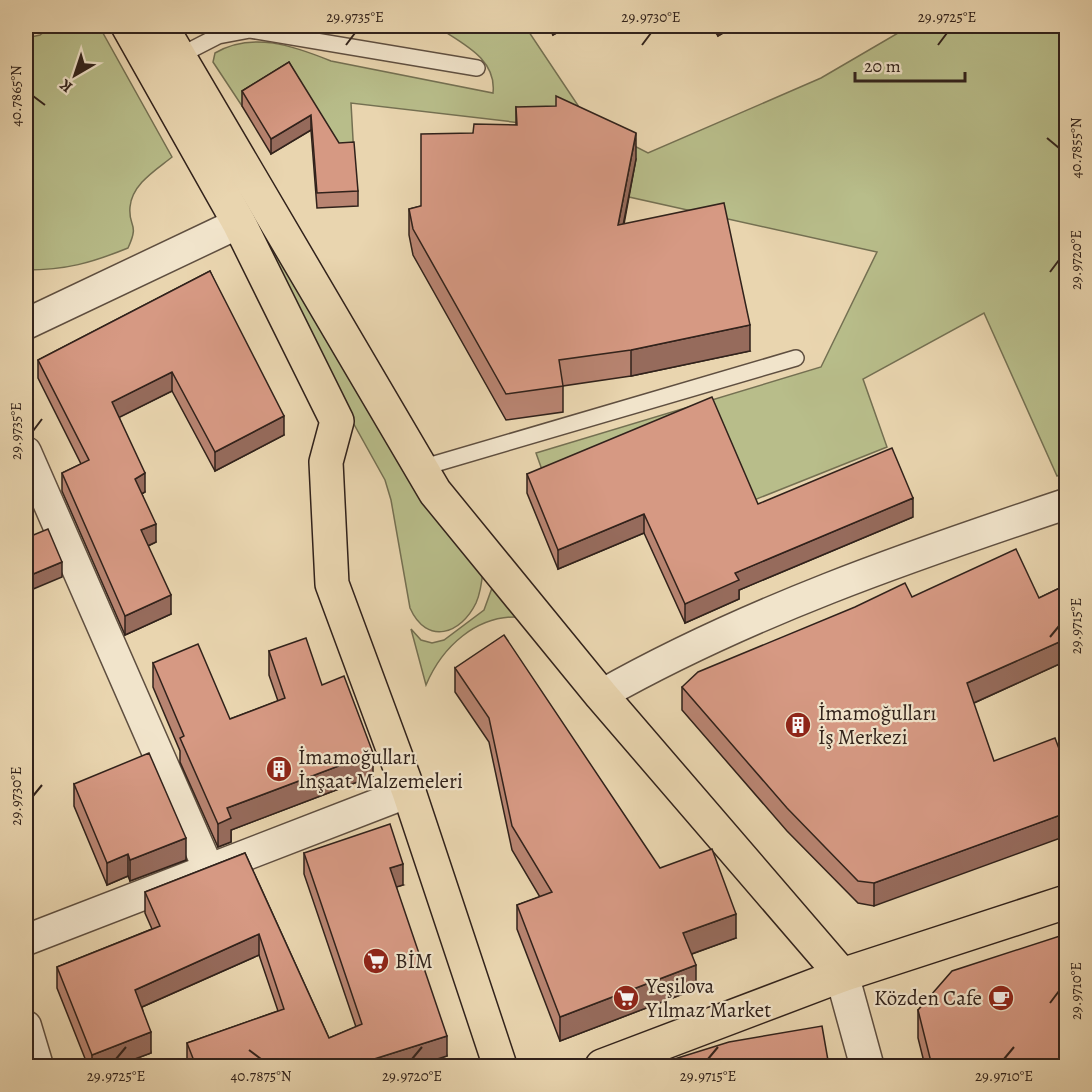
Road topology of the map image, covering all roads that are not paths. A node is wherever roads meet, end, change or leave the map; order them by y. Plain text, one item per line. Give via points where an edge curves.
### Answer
1 (128, 26) edge
2 (161, 26) edge
3 (179, 56) junction
4 (477, 68) dead end
5 (239, 224) junction
6 (26, 324) edge
7 (796, 358) dead end
8 (26, 452) edge
9 (421, 468) junction
10 (1066, 504) edge
11 (601, 695) junction
12 (409, 792) junction
13 (208, 870) junction
14 (1066, 902) edge
15 (26, 940) edge
16 (842, 975) junction
17 (26, 1026) edge
18 (38, 1066) edge
19 (500, 1066) edge
20 (602, 1066) edge
21 (867, 1066) edge

1 - 5 main road
2 - 3 main road
3 - 4 lane via 219,36 250,30
3 - 9 main road
5 - 6 street
5 - 12 main road via 338,421 326,462 332,584
7 - 9 lane
8 - 13 street
9 - 11 main road via 435,492
10 - 11 street via 754,617
11 - 16 main road
12 - 13 street
12 - 19 main road
13 - 15 street
14 - 16 main road
16 - 20 main road via 699,1040
16 - 21 street
17 - 18 street

